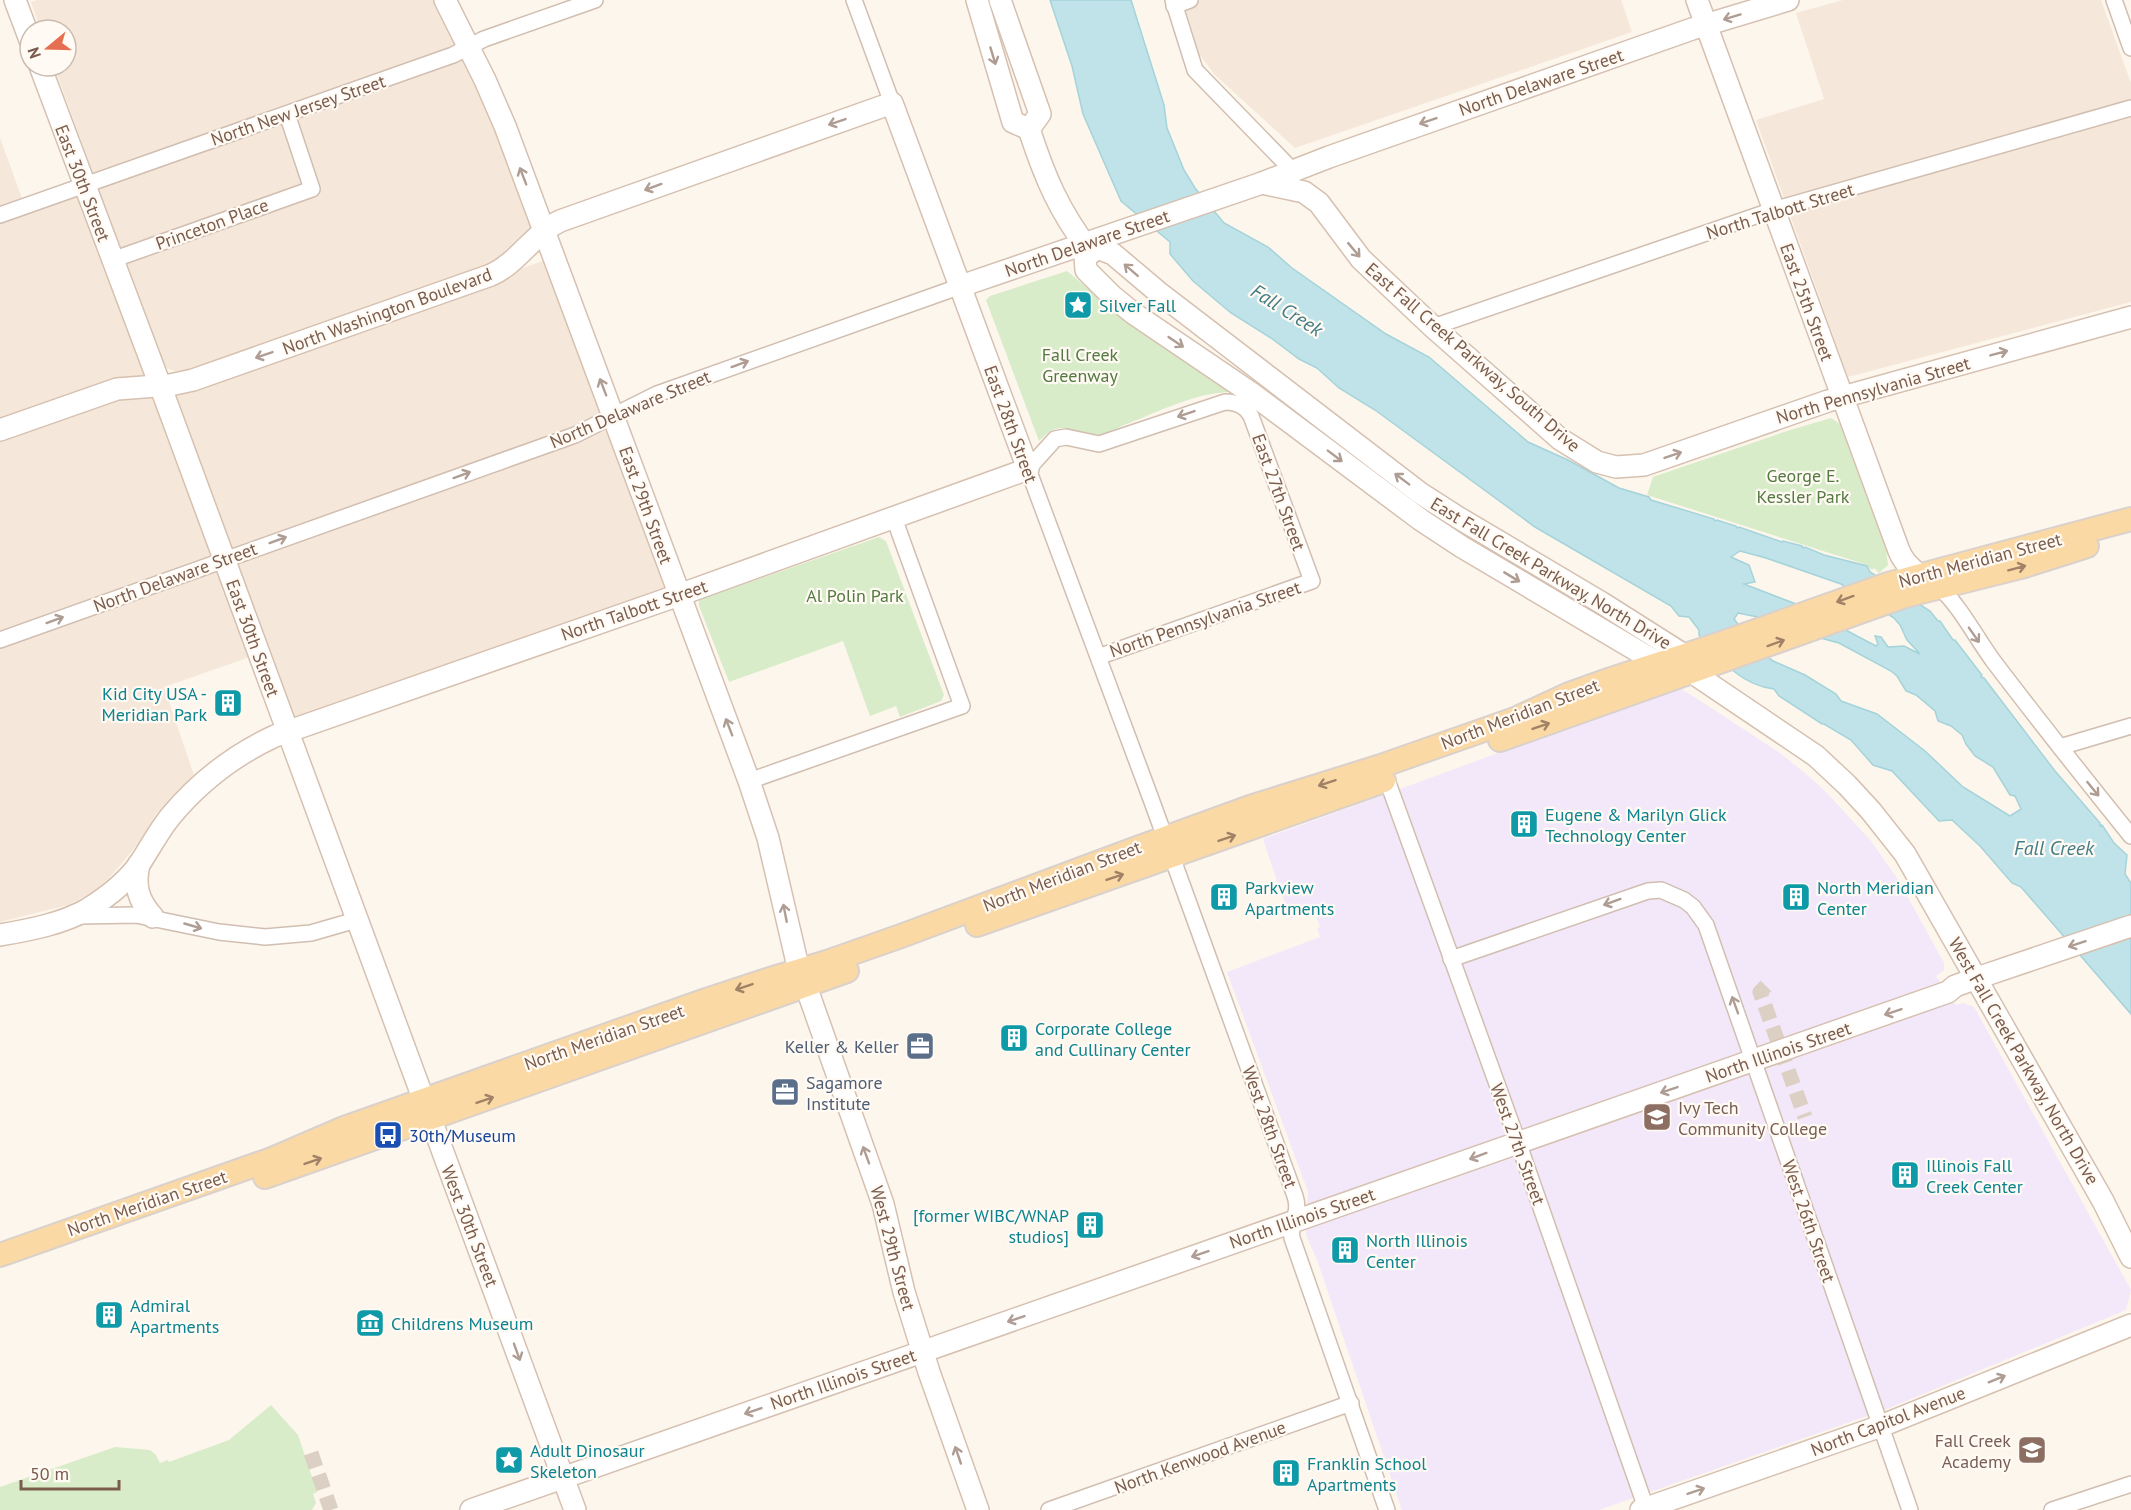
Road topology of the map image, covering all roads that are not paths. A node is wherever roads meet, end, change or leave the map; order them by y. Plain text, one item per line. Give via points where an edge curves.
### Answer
1 (6, 0) edge
2 (15, 0) edge
3 (445, 0) edge
4 (595, 0) edge
5 (854, 0) edge
6 (977, 0) edge
7 (1000, 0) edge
8 (1190, 0) edge
9 (1697, 0) edge
10 (1788, 0) edge
11 (2114, 0) edge
12 (0, 2) edge
13 (1173, 3) edge
14 (22, 18) edge
15 (1706, 25) junction
16 (469, 47) junction
17 (2131, 48) edge
18 (44, 78) edge
19 (892, 103) junction
20 (2131, 108) edge
21 (287, 114) junction
22 (1029, 129) junction
23 (1329, 157) junction
24 (1293, 171) junction
25 (1258, 185) junction
26 (84, 186) junction
27 (1319, 203) junction
28 (1773, 210) junction
29 (0, 215) edge
30 (544, 231) junction
31 (1084, 243) junction
32 (112, 260) junction
33 (961, 286) junction
34 (2131, 317) edge
35 (1433, 327) junction
36 (160, 385) junction
37 (1842, 397) junction
38 (1242, 406) joint
39 (614, 416) junction
40 (0, 430) edge
41 (1616, 467) joint
42 (1028, 469) junction
43 (894, 518) junction
44 (2131, 519) edge
45 (2131, 534) edge
46 (224, 560) junction
47 (1920, 576) junction
48 (1312, 581) joint
49 (1940, 588) junction
50 (1897, 590) junction
51 (679, 595) junction
52 (0, 640) edge
53 (1098, 657) junction
54 (1693, 659) junction
55 (1658, 663) junction
56 (2131, 726) edge
57 (287, 731) junction
58 (2060, 747) junction
59 (1387, 780) junction
60 (749, 781) junction
61 (2131, 836) edge
62 (1168, 848) junction
63 (139, 864) junction
64 (73, 916) junction
65 (153, 917) junction
66 (356, 921) junction
67 (2131, 926) edge
68 (0, 935) edge
69 (1451, 959) junction
70 (803, 978) junction
71 (1977, 978) junction
72 (1755, 1060) junction
73 (426, 1110) junction
74 (1518, 1142) junction
75 (2103, 1201) junction
76 (1295, 1221) junction
77 (2131, 1240) edge
78 (0, 1255) edge
79 (2131, 1257) edge
80 (0, 1271) edge
81 (2131, 1325) edge
82 (923, 1352) junction
83 (1351, 1403) junction
84 (1881, 1426) junction
85 (563, 1478) junction
86 (2131, 1484) edge
87 (1644, 1509) edge
88 (471, 1510) edge
89 (575, 1510) edge
90 (978, 1510) edge
91 (1049, 1510) edge
92 (1388, 1510) edge
93 (1910, 1510) edge
94 (2052, 1510) edge

1 - 12 main road
2 - 14 main road
3 - 16 main road, East 29th Street
4 - 16 street, North New Jersey Street
5 - 19 street, East 28th Street
6 -> 22 main road via 1013,122
7 - 22 main road via 1040,114
8 - 13 street
9 - 15 main road, East 25th Street
10 -> 15 main road, North Delaware Street
11 - 17 street
13 - 24 street via 1195,70
15 -> 23 main road, North Delaware Street
15 - 28 main road, East 25th Street
16 - 21 street, North New Jersey Street
30 -> 16 main road, East 29th Street via 497,106
18 - 26 main road, East 30th Street
19 -> 30 main road, North Washington Boulevard via 564,219
19 - 33 main road, East 28th Street
20 - 28 street, North Talbott Street
21 - 26 street, North New Jersey Street
21 - 32 street, Princeton Place via 312,189
22 - 31 main road via 1050,189
23 - 24 main road, North Delaware Street
23 - 27 main road via 1313,186
24 - 25 main road, North Delaware Street
25 - 27 main road via 1304,192
25 - 31 main road, North Delaware Street
26 - 29 street, North New Jersey Street
26 - 32 main road, East 30th Street
27 -> 35 main road, East Fall Creek Parkway, South Drive via 1361,259
28 - 35 street, North Talbott Street
28 - 37 main road, East 25th Street
30 -> 36 main road, North Washington Boulevard via 494,273 193,380
39 -> 30 main road, East 29th Street
31 - 33 main road, North Delaware Street
54 -> 31 main road, East Fall Creek Parkway, North Drive via 1441,507 1113,254
31 -> 55 main road, East Fall Creek Parkway, North Drive via 1086,270 1133,313 1251,393 1420,520
32 - 36 main road, East 30th Street
39 -> 33 street, North Delaware Street via 657,394
33 - 42 main road, East 28th Street
37 -> 34 main road, North Pennsylvania Street
35 - 41 main road, East Fall Creek Parkway, South Drive via 1560,438 1590,459
36 - 40 main road, North Washington Boulevard via 117,389
36 - 46 main road, East 30th Street
41 -> 37 main road, North Pennsylvania Street via 1644,465
37 - 47 main road, East 25th Street via 1902,558
38 -> 42 street, North Talbott Street via 1225,402 1099,444 1066,436 1055,438
38 - 48 street, East 27th Street via 1251,416
46 -> 39 street, North Delaware Street via 576,435
39 - 51 main road, East 29th Street
42 - 43 main road, North Talbott Street
42 - 53 street, East 28th Street
43 - 51 main road, North Talbott Street
43 - 60 street via 962,706
44 - 47 main road, North Meridian Street
49 -> 45 main road, North Meridian Street
52 -> 46 street, North Delaware Street
46 - 57 main road, East 30th Street
47 - 49 main road, East 25th Street
47 - 50 main road, North Meridian Street
48 - 53 street, North Pennsylvania Street
49 - 50 main road, North Meridian Street
49 -> 58 street
50 -> 54 main road, North Meridian Street
54 -> 50 main road, North Meridian Street via 1720,662
51 - 57 main road, North Talbott Street
60 -> 51 main road, East 29th Street
53 - 62 street, East 28th Street
54 - 55 main road, North Meridian Street
59 -> 54 main road, North Meridian Street
54 - 71 main road, West Fall Creek Parkway, North Drive via 1816,756 1853,791 1905,854
55 -> 62 main road, North Meridian Street via 1569,694 1515,719 1250,807
56 - 58 street
57 - 63 main road, North Talbott Street via 243,753 203,782 170,818
57 - 66 main road, East 30th Street
58 -> 61 street
62 -> 59 main road, North Meridian Street
59 - 69 street, West 27th Street
70 -> 60 main road, East 29th Street via 768,838
62 - 70 main road, North Meridian Street
62 - 76 street, West 28th Street via 1298,1205
63 - 64 main road, North Talbott Street via 109,894
63 - 65 main road via 139,897
64 - 65 street
64 - 68 main road
65 -> 66 street via 219,932 265,936 311,933
66 - 73 main road, East 30th Street
67 -> 71 main road, North Illinois Street
72 -> 69 street, West 26th Street via 1706,925 1694,907 1672,893 1661,890 1632,895
69 - 74 street, West 27th Street
70 - 73 main road, North Meridian Street
82 -> 70 main road, West 29th Street via 883,1204
71 -> 72 main road, North Illinois Street via 1948,992
71 - 75 main road, West Fall Creek Parkway, North Drive
72 -> 74 main road, North Illinois Street
72 - 84 street, West 26th Street
73 - 78 main road, North Meridian Street via 344,1128 261,1163
80 -> 73 main road, North Meridian Street
73 -> 85 main road, West 30th Street
74 -> 76 main road, North Illinois Street
74 - 87 street, West 27th Street
75 - 77 main road, West Fall Creek Parkway, North Drive
75 - 79 main road, West Fall Creek Parkway, North Drive
76 -> 82 main road, North Illinois Street
76 - 83 street, West 28th Street via 1292,1238
84 -> 81 main road, North Capitol Avenue
82 -> 85 main road, North Illinois Street
90 -> 82 main road, West 29th Street
83 - 91 street, North Kenwood Avenue
83 - 92 street, West 28th Street
87 -> 84 main road, North Capitol Avenue
84 - 93 street, West 26th Street
85 - 88 main road, North Illinois Street
85 - 89 main road, West 30th Street
86 - 94 street

